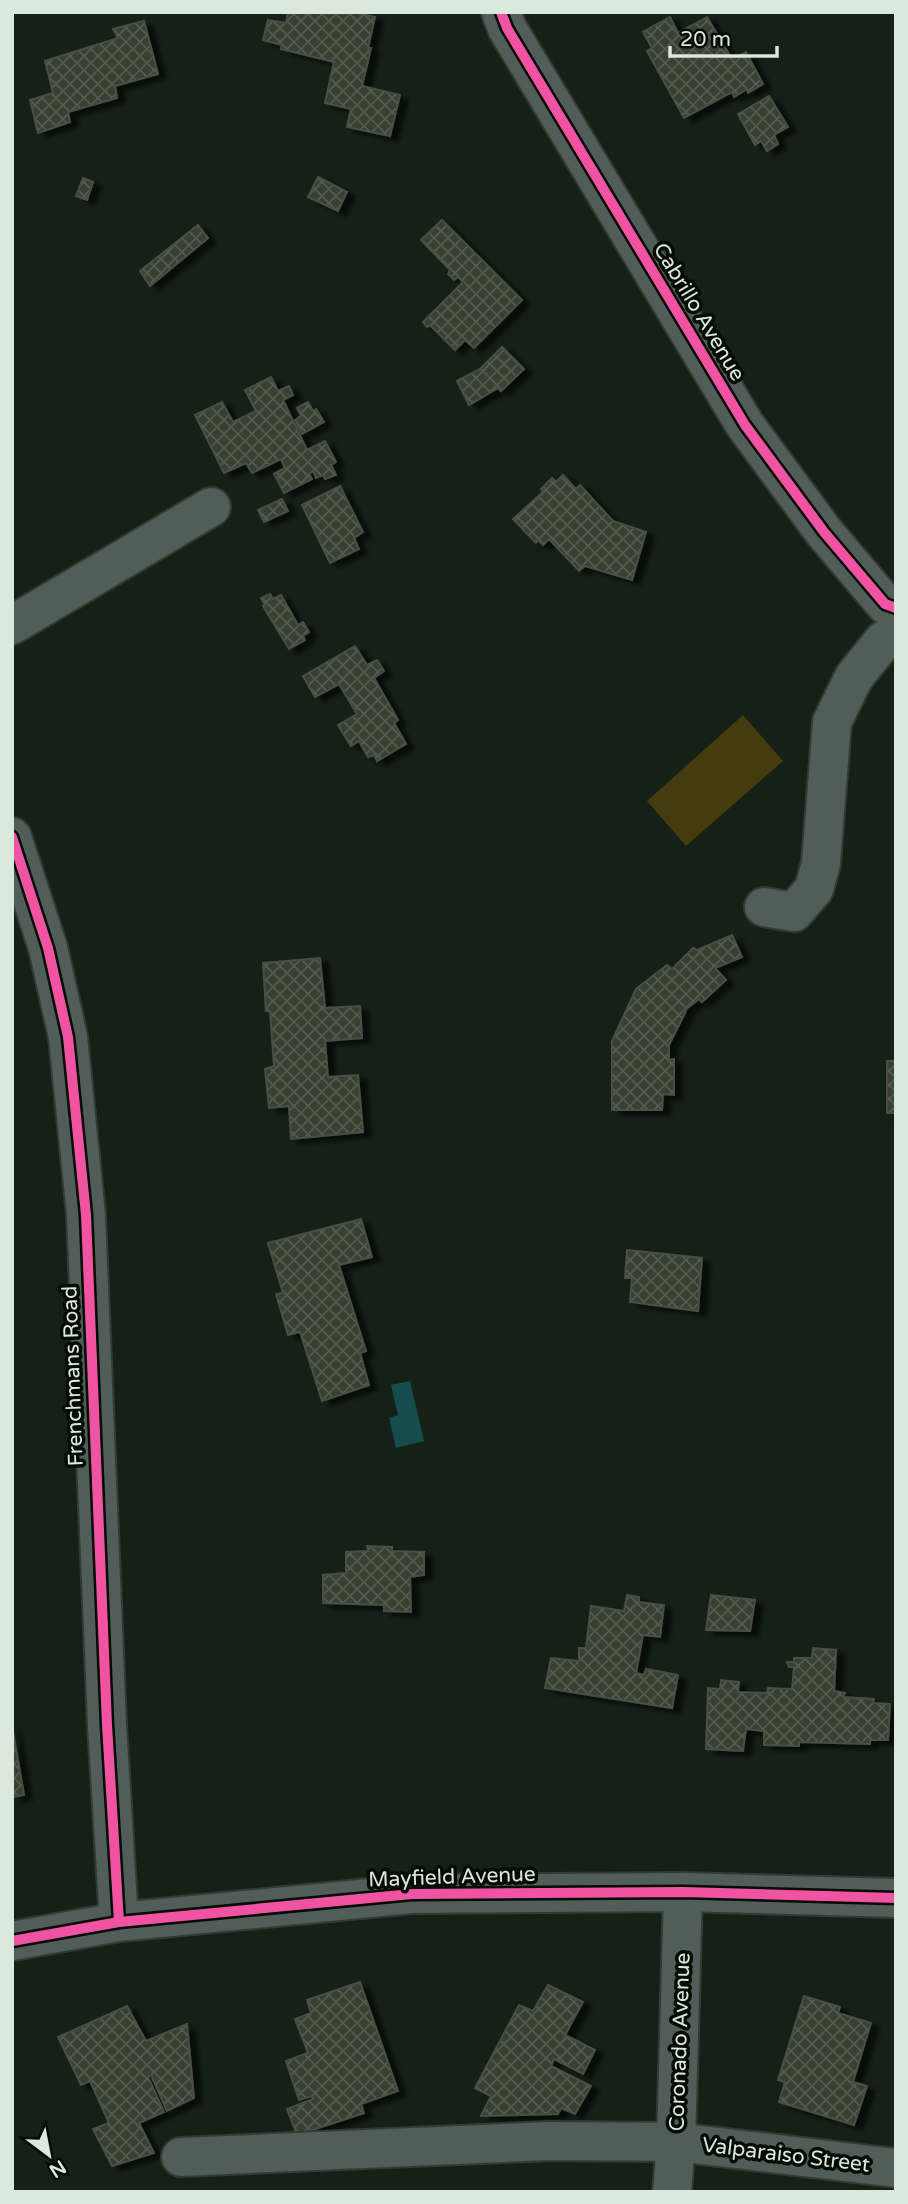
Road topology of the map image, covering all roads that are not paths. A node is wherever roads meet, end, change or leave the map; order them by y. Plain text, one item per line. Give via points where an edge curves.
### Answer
1 (501, 12) edge
2 (211, 507) dead end
3 (896, 608) edge
4 (12, 625) edge
5 (896, 632) edge
6 (12, 838) edge
7 (764, 907) dead end
8 (683, 1892) junction
9 (896, 1898) edge
10 (119, 1922) junction
11 (12, 1941) edge
12 (676, 2142) junction
13 (181, 2157) dead end
14 (896, 2168) edge
15 (673, 2192) edge

1 - 3 street, Cabrillo Avenue via 745,425 824,532 885,604
2 - 4 street
5 - 7 street via 855,677 832,722 821,863 814,889 794,912
6 - 10 street, Frenchmans Road via 48,948 68,1037 86,1216
8 - 9 street, Mayfield Avenue
8 - 10 street, Mayfield Avenue via 412,1894
8 - 12 street, Coronado Avenue
10 - 11 street, Mayfield Avenue
12 - 13 street, Valparaiso Street via 550,2141
12 - 14 street, Valparaiso Street
12 - 15 street, Coronado Avenue

